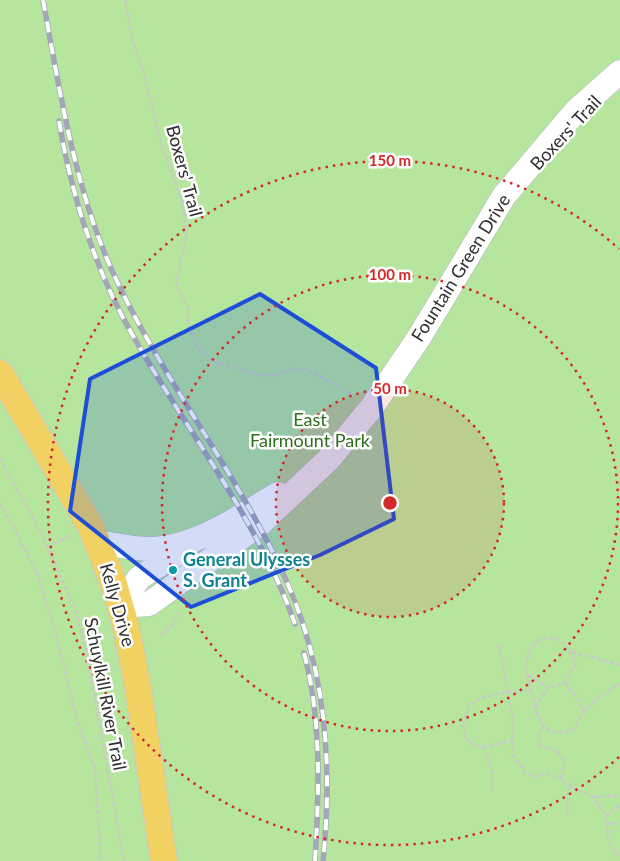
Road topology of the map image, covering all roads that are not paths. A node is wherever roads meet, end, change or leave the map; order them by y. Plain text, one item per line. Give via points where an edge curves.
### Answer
1 (620, 72) edge
2 (0, 373) edge
3 (313, 475) junction
4 (202, 537) junction
5 (98, 542) junction
6 (121, 606) junction
7 (164, 861) edge

1 - 3 street, Fountain Green Drive via 576,111 504,196 420,336 345,442
2 - 5 main road, Kelly Drive
3 - 4 street, Fountain Green Drive
3 - 6 street, Fountain Green Drive via 261,523 149,604
4 - 5 street, Fountain Green Drive via 154,549
4 - 6 street, Fountain Green Drive via 139,578
5 - 6 main road, Kelly Drive
6 - 7 main road, Kelly Drive via 138,688

